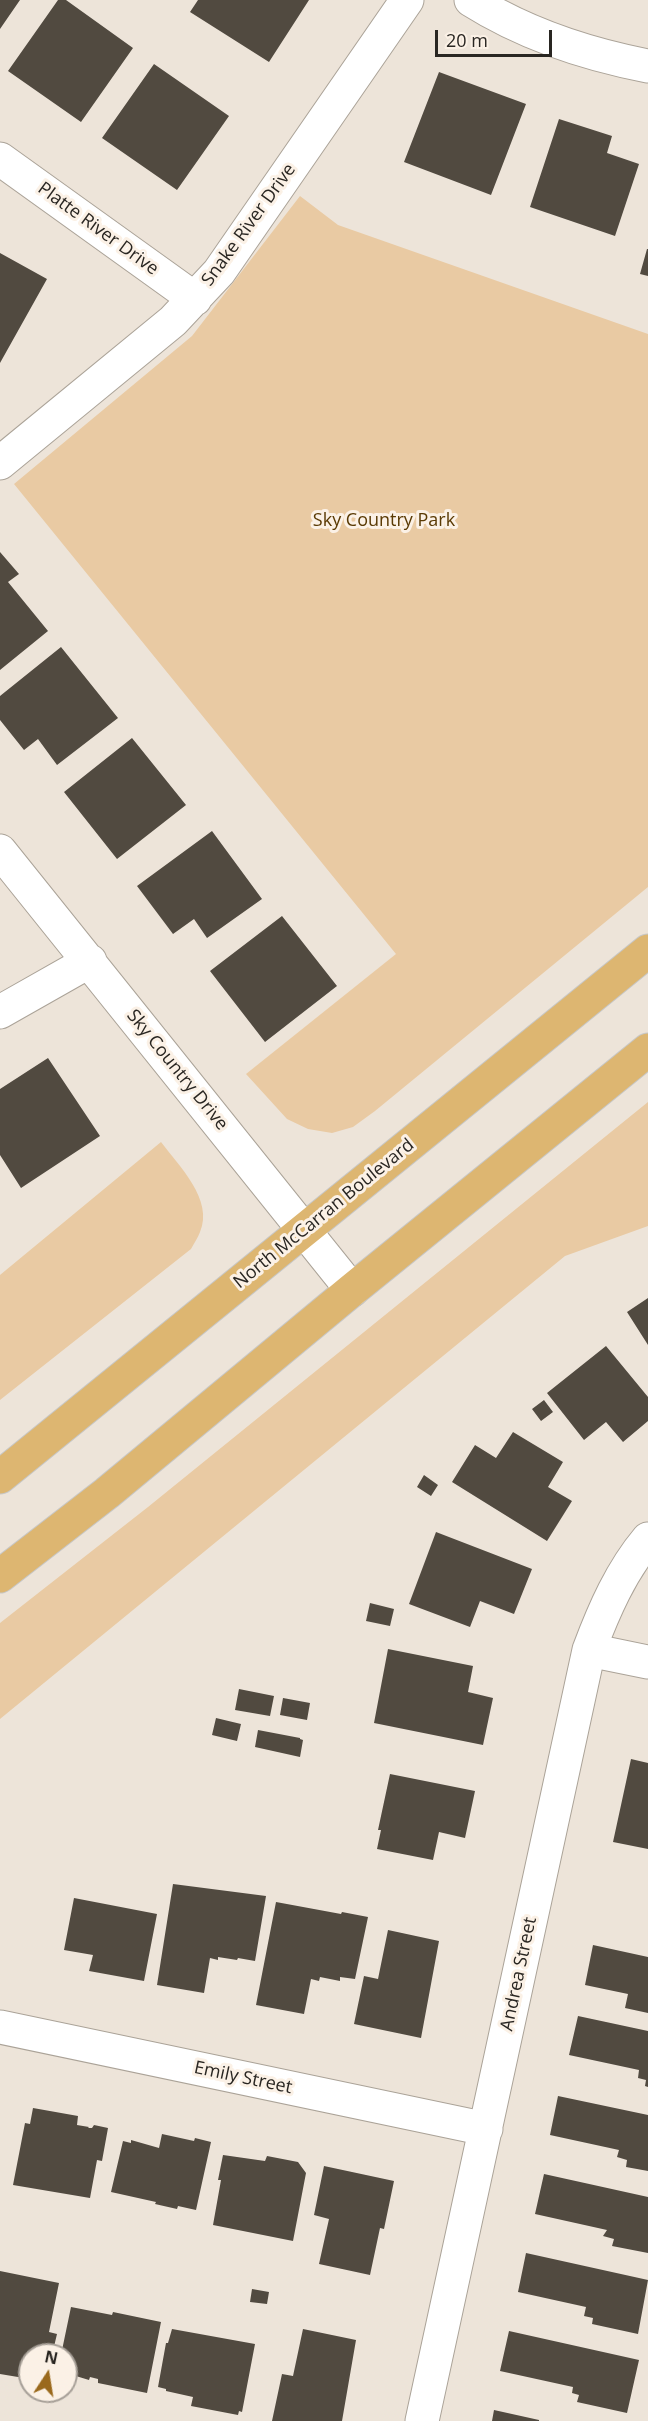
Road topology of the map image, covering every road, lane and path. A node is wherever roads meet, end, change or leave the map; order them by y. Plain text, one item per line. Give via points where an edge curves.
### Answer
1 (407, 0) edge
2 (471, 0) edge
3 (648, 66) edge
4 (0, 159) edge
5 (195, 299) junction
6 (0, 463) edge
7 (0, 851) edge
8 (648, 951) edge
9 (90, 962) junction
10 (0, 1012) edge
11 (648, 1050) edge
12 (304, 1229) junction
13 (352, 1290) junction
14 (0, 1477) edge
15 (648, 1539) edge
16 (0, 1576) edge
17 (589, 1650) junction
18 (648, 1662) edge
19 (0, 2027) edge
20 (486, 2129) junction
21 (422, 2421) edge

1 - 5 street, Snake River Drive via 219,272
2 - 3 street via 545,38 613,60
4 - 5 street, Platte River Drive
5 - 6 street, Snake River Drive
7 - 9 street, Sky Country Drive
8 - 12 main road, North McCarran Boulevard
9 - 10 street
9 - 12 street, Sky Country Drive
11 - 13 main road
12 - 13 street, Sky Country Drive
12 - 14 main road, North McCarran Boulevard
13 - 16 main road
15 - 17 street, Andrea Street via 635,1554 605,1608
17 - 18 street
17 - 20 street, Andrea Street
19 - 20 street, Emily Street
20 - 21 street, Andrea Street

